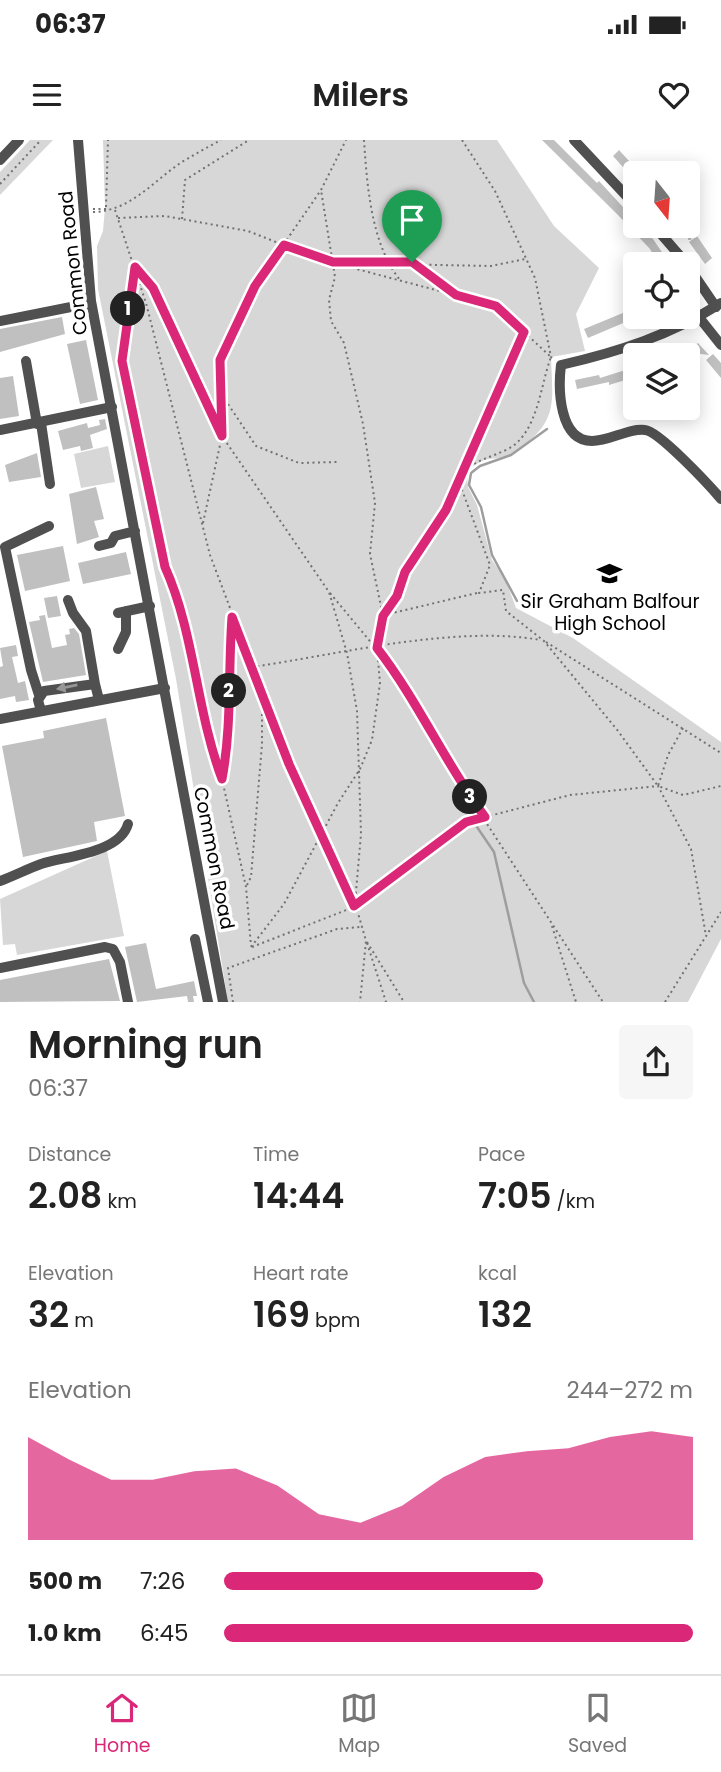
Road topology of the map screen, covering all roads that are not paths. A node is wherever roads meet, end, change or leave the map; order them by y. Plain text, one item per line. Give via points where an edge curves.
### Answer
1 (19, 140) edge
2 (78, 140) edge
3 (574, 140) edge
4 (0, 160) edge
5 (623, 192) edge
6 (664, 238) edge
7 (676, 252) edge
8 (700, 282) edge
9 (91, 303) junction
10 (718, 305) edge
11 (700, 315) edge
12 (700, 319) edge
13 (0, 320) edge
14 (669, 329) edge
15 (721, 345) edge
16 (26, 361) dead end
17 (112, 407) junction
18 (39, 423) junction
19 (0, 430) edge
20 (50, 484) dead end
21 (721, 499) edge
22 (49, 526) dead end
23 (135, 531) junction
24 (99, 546) dead end
25 (68, 600) dead end
26 (150, 606) junction
27 (118, 649) dead end
28 (95, 684) junction
29 (165, 688) junction
30 (39, 695) junction
31 (99, 700) junction
32 (41, 711) junction
33 (0, 719) edge
34 (128, 824) dead end
35 (0, 881) edge
36 (195, 939) dead end
37 (0, 968) edge
38 (128, 1002) edge
39 (208, 1002) edge
40 (223, 1002) edge

1 - 4 street
2 - 9 street, Common Road
3 - 5 street
6 - 7 street
8 - 10 street
9 - 13 street
9 - 17 street, Common Road
10 - 11 street
12 - 15 street
14 - 21 street via 621,351 561,365 564,418 580,439 593,441 645,430 657,434
16 - 18 street
17 - 18 street via 63,413
17 - 23 street, Common Road
18 - 19 street
18 - 20 street
22 - 30 street via 5,547
23 - 24 street
23 - 26 street, Common Road
25 - 28 street via 86,631
26 - 27 street via 124,615
26 - 29 street, Common Road
28 -> 30 street
28 - 31 street
29 - 31 street
29 - 40 street, Common Road
30 - 32 street
31 - 32 street
32 - 33 street
34 - 35 street via 122,836 107,845
36 - 39 street
37 - 38 street via 113,949

